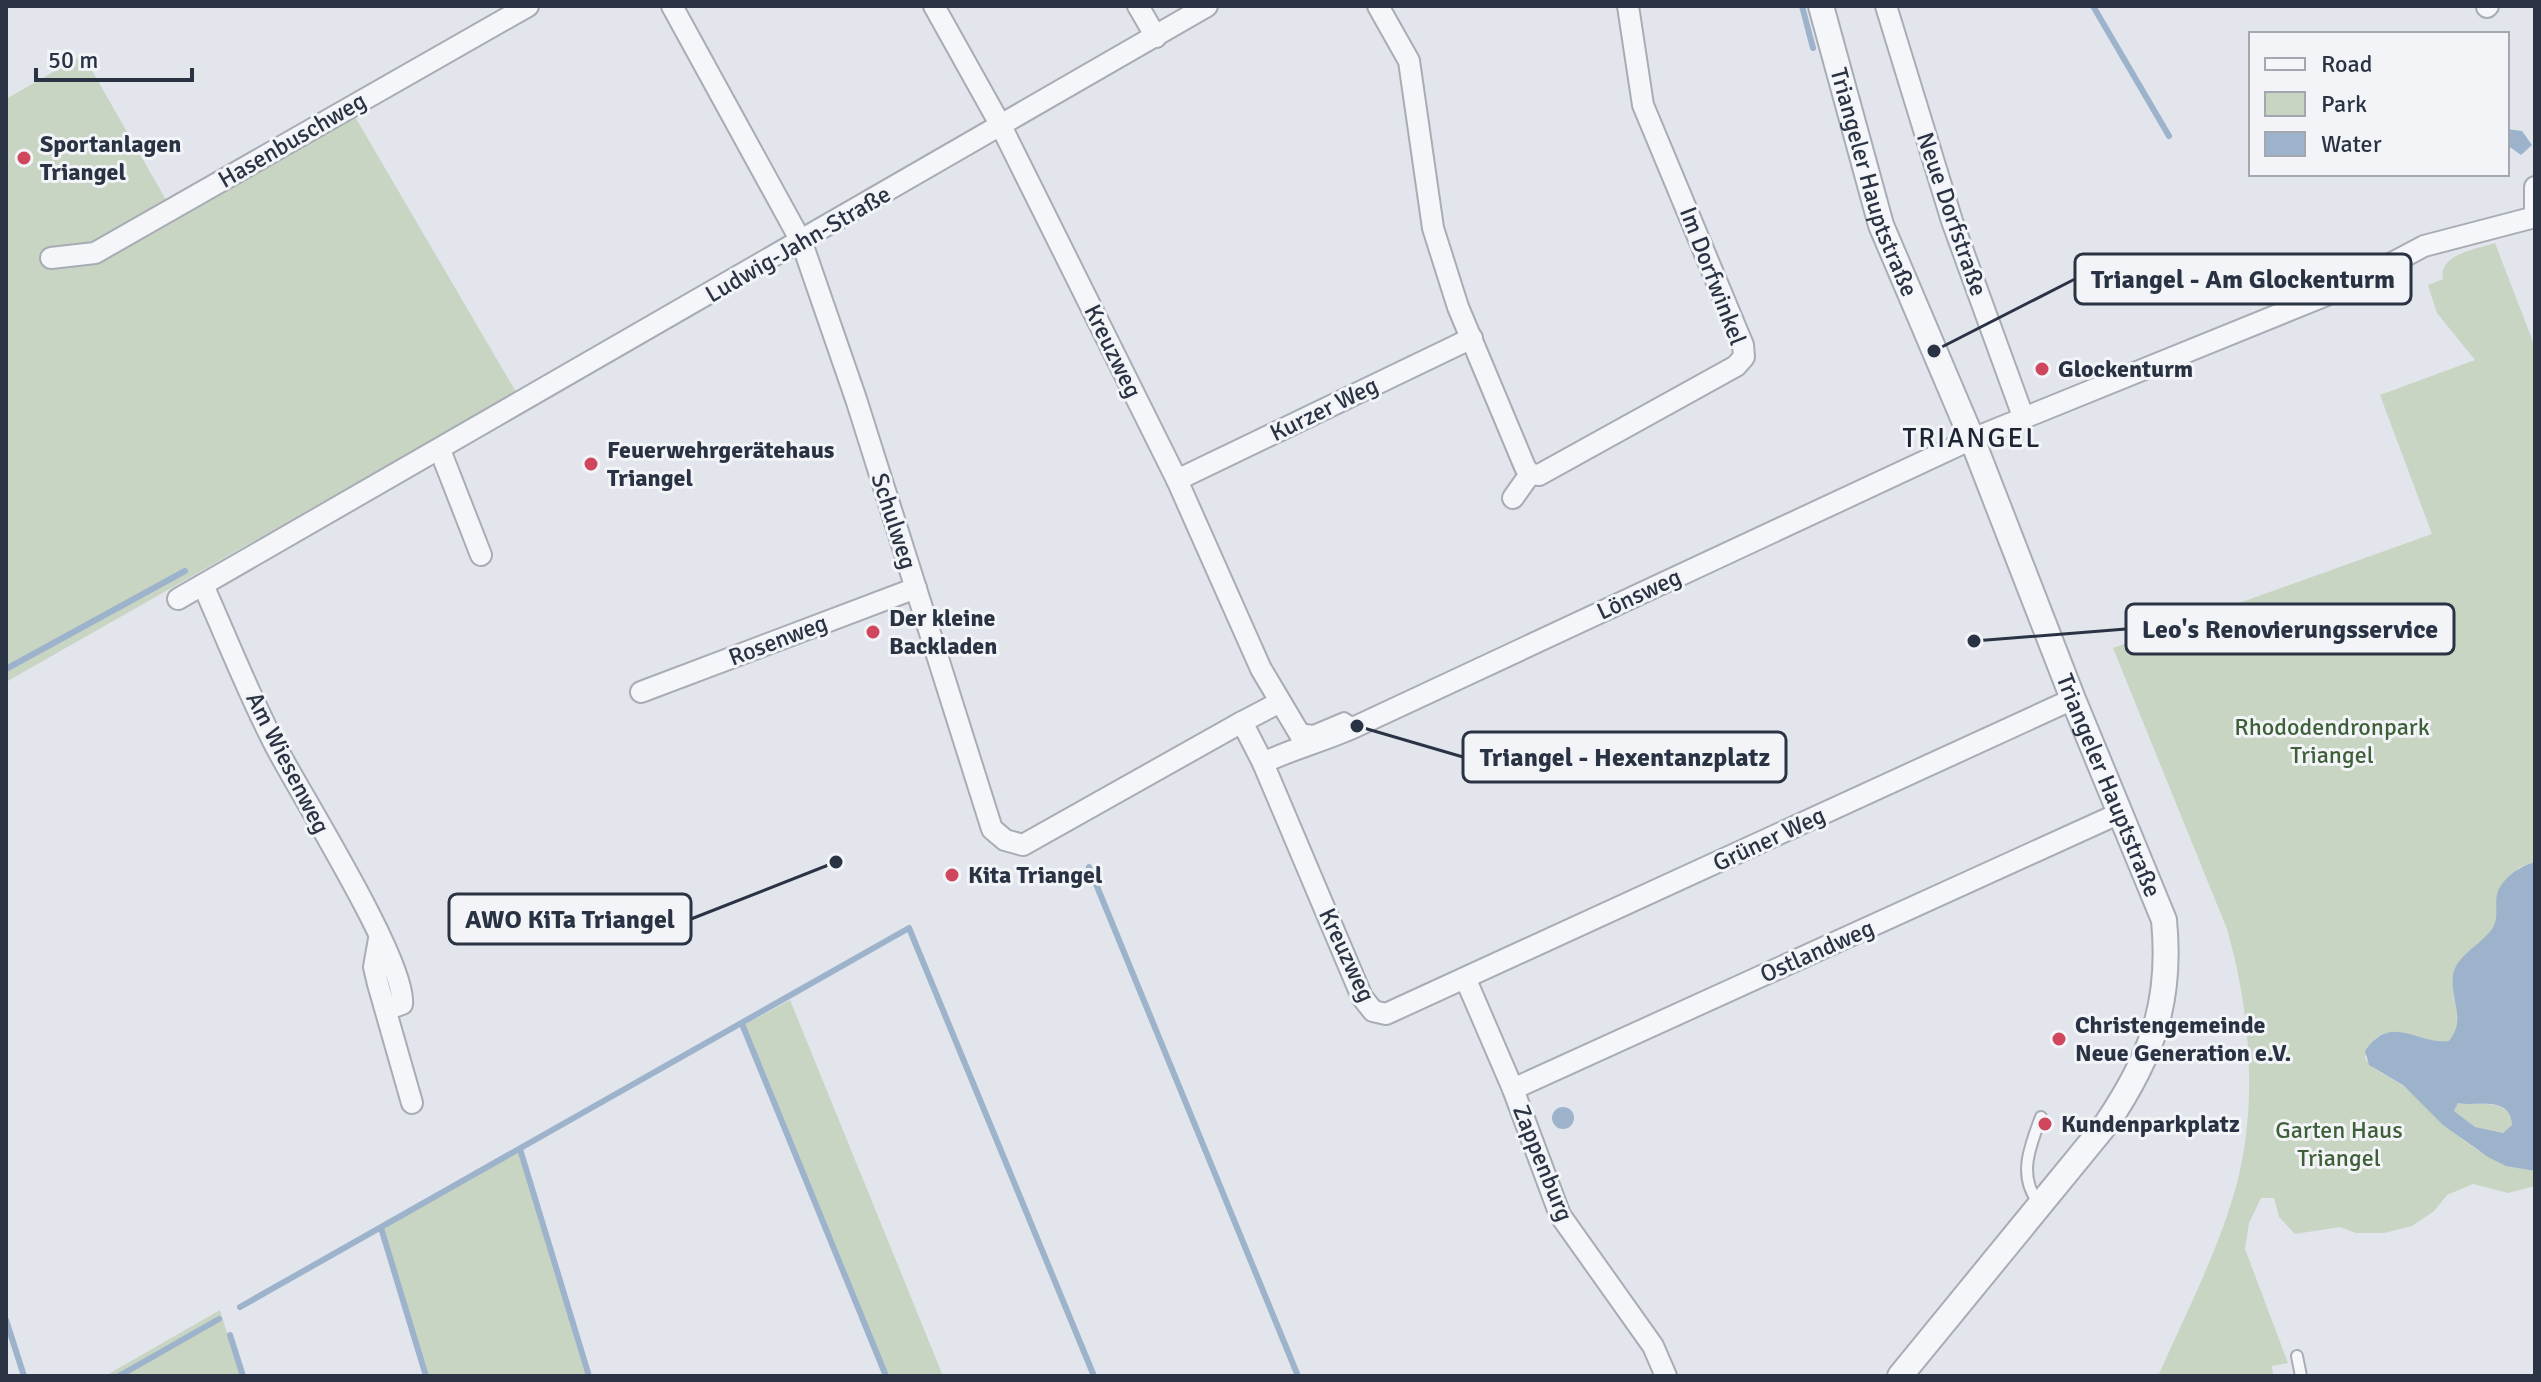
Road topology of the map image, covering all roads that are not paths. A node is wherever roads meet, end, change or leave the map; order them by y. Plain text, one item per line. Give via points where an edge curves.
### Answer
1 (528, 6) edge
2 (672, 6) edge
3 (934, 6) edge
4 (1138, 6) edge
5 (1207, 6) edge
6 (1378, 6) edge
7 (1628, 6) edge
8 (1821, 6) edge
9 (1886, 6) edge
10 (1156, 37) junction
11 (1001, 126) junction
12 (2535, 187) edge
13 (2535, 216) edge
14 (802, 243) junction
15 (51, 258) dead end
16 (1472, 338) junction
17 (2024, 419) junction
18 (1972, 439) junction
19 (440, 450) junction
20 (1530, 474) junction
21 (1177, 480) junction
22 (1513, 498) dead end
23 (481, 555) dead end
24 (203, 585) junction
25 (916, 588) junction
26 (178, 599) dead end
27 (641, 692) dead end
28 (2073, 699) junction
29 (1280, 702) junction
30 (1242, 722) junction
31 (1301, 736) junction
32 (1263, 763) junction
33 (2120, 813) junction
34 (1466, 980) junction
35 (1513, 1089) junction
36 (412, 1103) dead end
37 (2041, 1117) dead end
38 (2040, 1205) junction
39 (2297, 1356) dead end
40 (1666, 1376) edge
41 (1900, 1376) edge
42 (2301, 1376) edge

1 - 15 street, Hasenbuschweg via 95,253
2 - 14 street, Schulweg
3 - 11 street, Kreuzweg
4 - 10 street
5 - 10 street, Ludwig-Jahn-Straße
6 - 16 street via 1409,61 1433,228
7 - 20 street, Im Dorfwinkel via 1643,105 1744,357 1539,475
8 - 18 street, Triangeler Hauptstraße via 1881,225
9 - 17 street, Neue Dorfstraße via 1952,221
10 - 11 street, Ludwig-Jahn-Straße
11 - 14 street, Ludwig-Jahn-Straße
11 - 21 street, Kreuzweg
12 - 13 street
13 - 17 street, Lönsweg via 2424,246 2349,286
14 - 19 street, Ludwig-Jahn-Straße
14 - 25 street, Schulweg
16 - 20 street
16 - 21 street, Kurzer Weg
17 - 18 street, Lönsweg
18 - 28 street, Triangeler Hauptstraße
18 - 31 street, Lönsweg via 1322,742
19 - 23 street
19 - 24 street, Ludwig-Jahn-Straße
20 - 22 street
21 - 29 street, Kreuzweg
24 - 26 street, Ludwig-Jahn-Straße
24 - 36 street, Am Wiesenweg via 275,745 374,924 404,992 402,1004 388,1009 389,1031
25 - 27 street, Rosenweg
25 - 30 street, Schulweg via 992,829 1005,840 1023,845
28 - 33 street, Triangeler Hauptstraße
28 - 34 street, Grüner Weg
29 - 30 street, Schulweg
29 - 31 street, Kreuzweg
30 - 32 street
31 - 32 street, Lönsweg
32 - 34 street, Kreuzweg via 1362,997 1373,1011 1386,1014
33 - 35 street, Ostlandweg
33 - 38 street, Triangeler Hauptstraße via 2164,920 2166,986 2152,1042 2131,1087
34 - 35 street, Zappenburg
35 - 40 street, Zappenburg via 1560,1215 1653,1346
37 - 38 lane via 2027,1153 2028,1190
38 - 41 street, Triangeler Hauptstraße
39 - 42 lane

